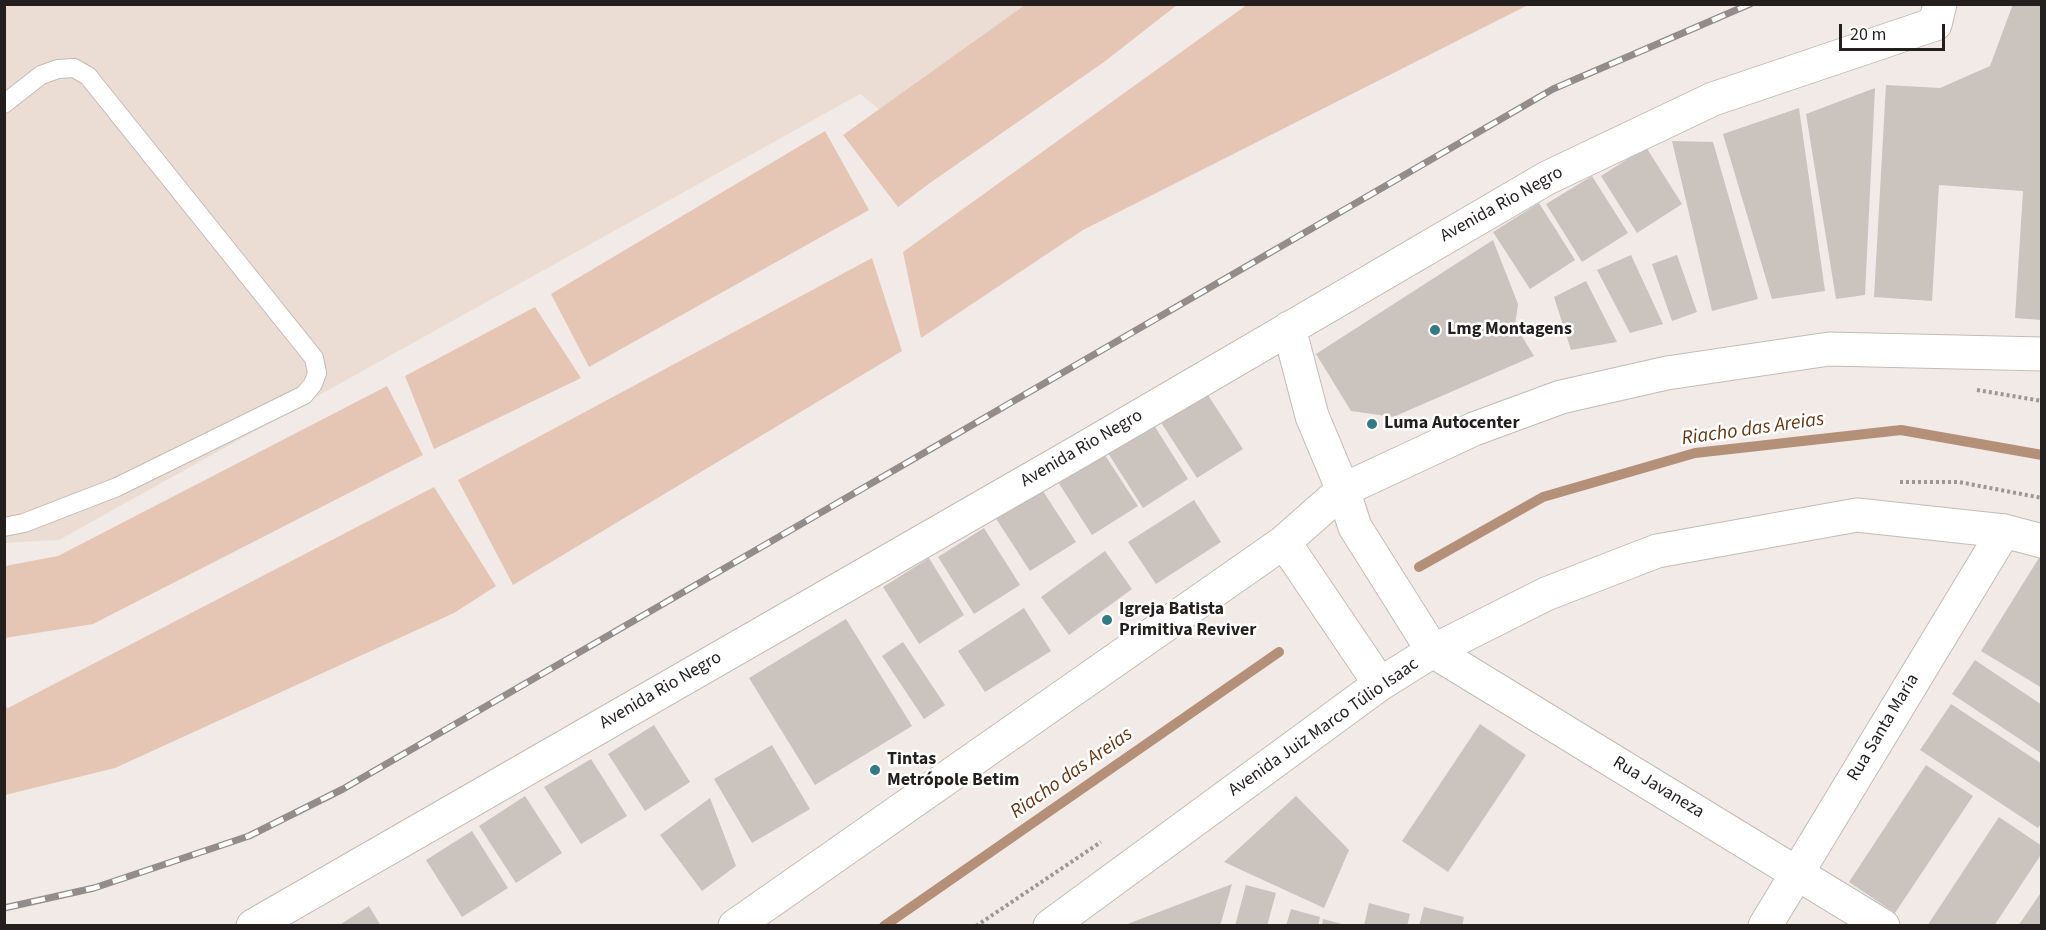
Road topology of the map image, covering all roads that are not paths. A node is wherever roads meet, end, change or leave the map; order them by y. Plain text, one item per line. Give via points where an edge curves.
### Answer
1 (1938, 14) edge
2 (4, 104) edge
3 (1289, 328) junction
4 (2042, 354) edge
5 (1343, 490) junction
6 (4, 527) edge
7 (2004, 531) junction
8 (2042, 541) edge
9 (1284, 542) junction
10 (1433, 651) junction
11 (1380, 684) junction
12 (1796, 872) junction
13 (253, 926) edge
14 (735, 926) edge
15 (1050, 926) edge
16 (1765, 926) edge
17 (1883, 926) edge

1 - 3 street, Avenida Rio Negro via 1713,99 1547,178
2 - 6 lane via 41,75 58,69 74,68 88,76 314,358 317,373 304,395 117,486 24,524
3 - 5 street via 1312,416
3 - 13 street, Avenida Rio Negro
4 - 5 street via 1829,349 1667,373 1561,397 1474,429
5 - 9 street
5 - 10 street via 1355,527
7 - 8 street, Avenida Juiz Marco Túlio Isaac
7 - 10 street, Avenida Juiz Marco Túlio Isaac via 1857,516 1657,551 1546,594
7 - 12 street, Rua Santa Maria
9 - 11 street
9 - 14 street
10 - 11 street, Avenida Juiz Marco Túlio Isaac
10 - 12 street, Rua Javaneza
11 - 15 street, Avenida Juiz Marco Túlio Isaac
12 - 16 street, Rua Santa Maria
12 - 17 street, Rua Javaneza

